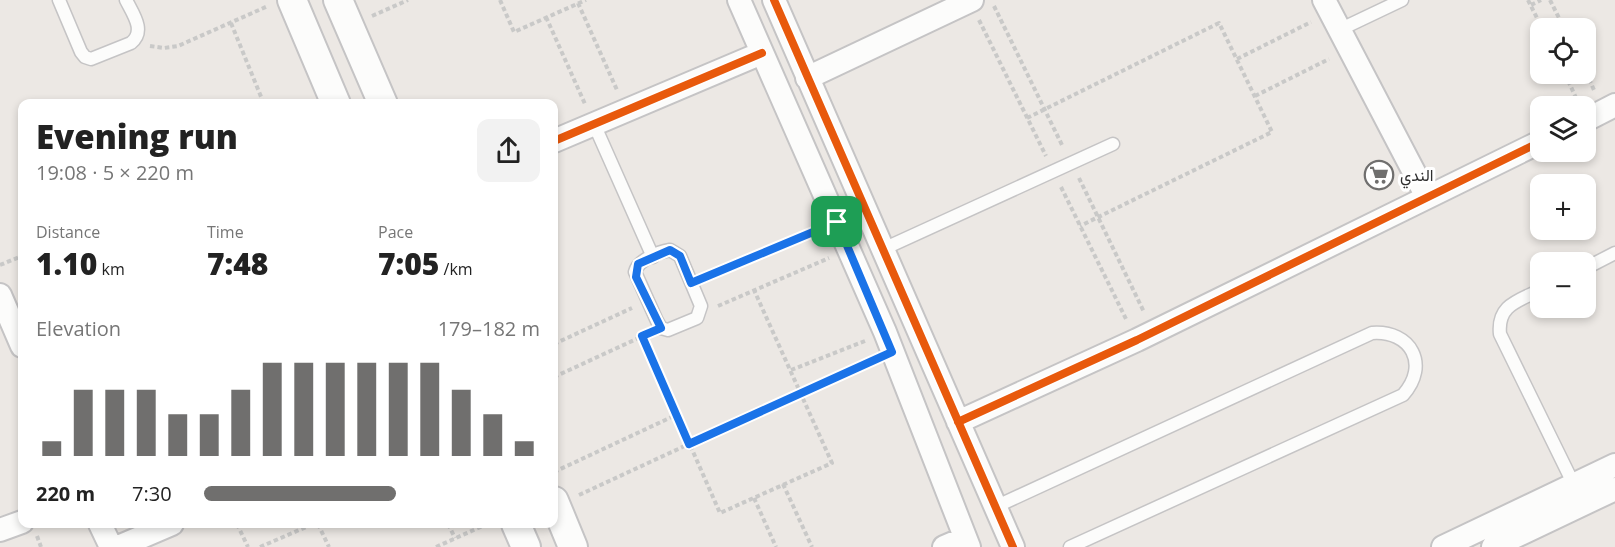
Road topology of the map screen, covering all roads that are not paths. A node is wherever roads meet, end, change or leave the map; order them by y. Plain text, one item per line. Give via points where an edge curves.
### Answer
1 (59, 0) edge
2 (126, 0) edge
3 (338, 0) edge
4 (739, 0) edge
5 (774, 0) edge
6 (972, 0) edge
7 (1402, 0) edge
8 (281, 2) edge
9 (1336, 23) edge
10 (762, 53) junction
11 (807, 78) junction
12 (333, 99) edge
13 (381, 99) edge
14 (1615, 105) edge
15 (1596, 115) edge
16 (594, 124) junction
17 (558, 139) edge
18 (1113, 144) dead end
19 (1530, 147) edge
20 (1427, 197) junction
21 (881, 250) junction
22 (1615, 253) edge
23 (652, 257) junction
24 (1596, 263) edge
25 (0, 295) edge
26 (1530, 296) edge
27 (18, 337) edge
28 (958, 422) junction
29 (1615, 465) edge
30 (1615, 489) edge
31 (1578, 494) junction
32 (995, 507) junction
33 (558, 511) edge
34 (18, 523) edge
35 (102, 528) edge
36 (163, 528) edge
37 (518, 528) edge
38 (0, 530) edge
39 (967, 543) edge
40 (111, 547) edge
41 (118, 547) edge
42 (526, 547) edge
43 (573, 547) edge
44 (944, 547) edge
45 (1013, 547) edge
46 (1070, 547) edge
47 (1443, 547) edge
48 (1493, 547) edge

1 - 2 lane via 85,57 92,59 136,39 138,26
3 - 13 street
4 - 10 street
5 - 11 street
6 - 11 street
7 - 9 lane
8 - 12 street
9 - 20 street
10 - 16 street
10 - 39 street via 889,342
11 - 21 street
14 - 15 street
16 - 17 street
16 - 23 lane
18 - 21 lane
19 - 20 street
20 - 28 street via 1137,340
21 - 28 street
22 - 24 lane
23 - 23 lane via 638,264 636,273 661,328 673,329 697,318 701,306 680,256 670,250
25 - 27 street
26 - 31 lane via 1504,310 1500,334
28 - 32 street
29 - 31 street
30 - 31 street
31 - 47 street
31 - 48 street
32 - 45 street
32 - 46 lane via 1372,333 1395,335 1412,351 1415,375 1403,394
33 - 43 street
34 - 38 street
35 - 40 street
36 - 41 street
37 - 42 street
39 - 44 street

